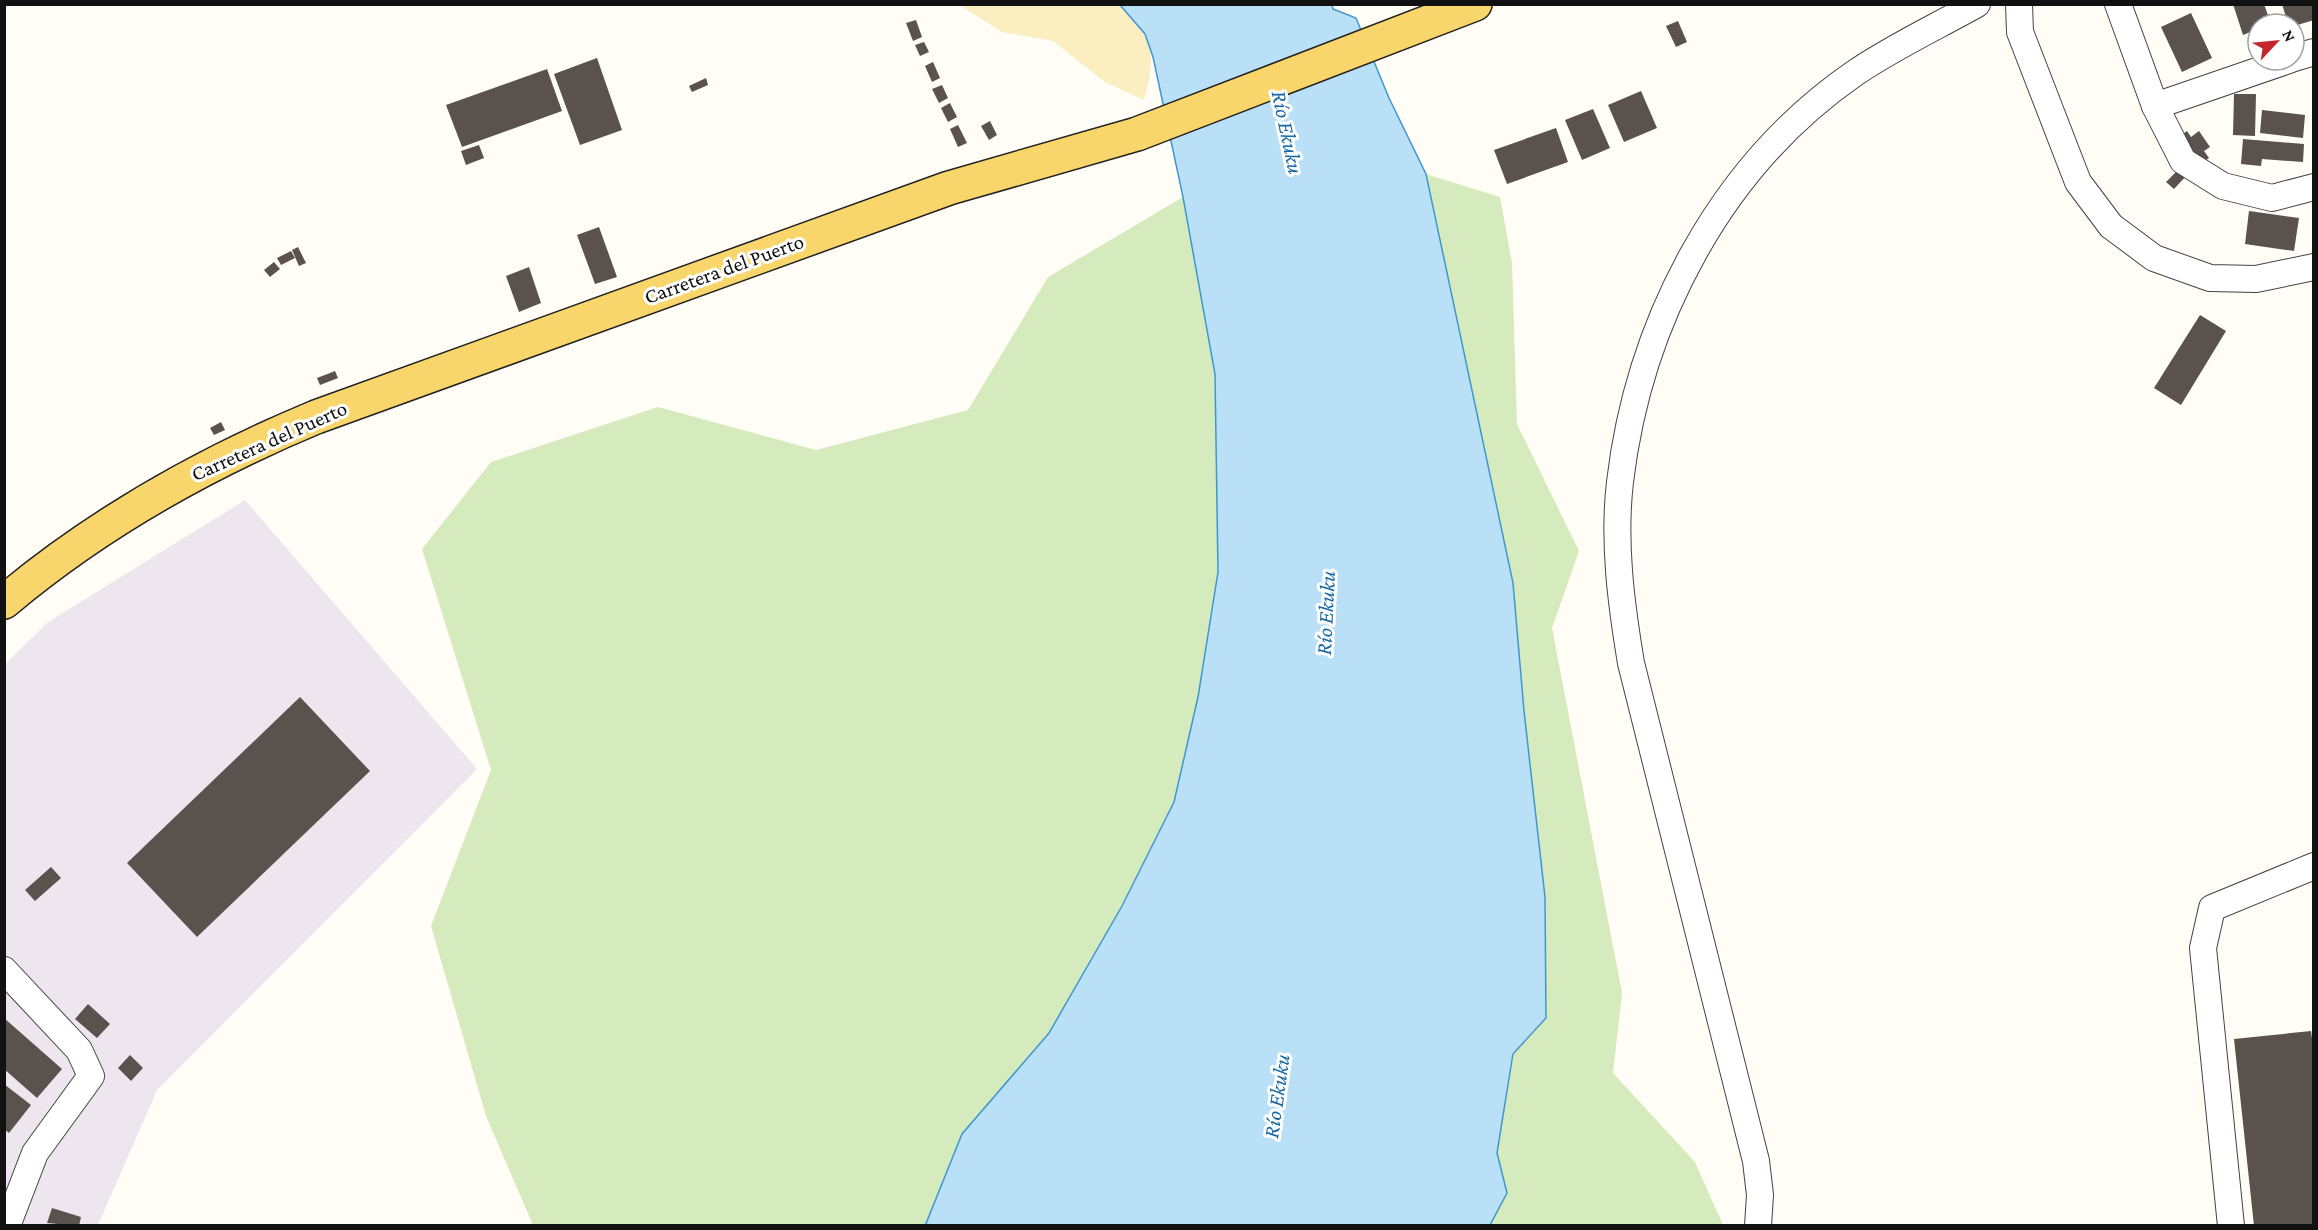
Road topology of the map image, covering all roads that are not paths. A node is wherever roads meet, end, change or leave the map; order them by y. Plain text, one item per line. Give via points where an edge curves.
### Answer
1 (1475, 4) edge
2 (1977, 4) edge
3 (2019, 4) edge
4 (2118, 4) edge
5 (2254, 72) edge
6 (2155, 106) junction
7 (2313, 187) edge
8 (2313, 267) edge
9 (4, 602) edge
10 (2313, 866) edge
11 (4, 970) edge
12 (7, 1226) edge
13 (1758, 1226) edge
14 (2231, 1226) edge

1 - 9 main road, Carretera del Puerto via 1137,134 949,188 316,417 258,441 132,509 75,545
2 - 13 lane via 1854,74 1785,133 1740,183 1694,252 1665,312 1643,367 1622,472 1620,602 1631,663 1753,1149 1760,1195
3 - 8 lane via 2020,32 2078,182 2111,226 2154,258 2210,278 2256,279
4 - 6 lane
5 - 6 lane
6 - 7 lane via 2183,161 2223,186 2272,198
10 - 14 lane via 2212,908 2203,948
11 - 12 lane via 79,1050 91,1076 35,1153

